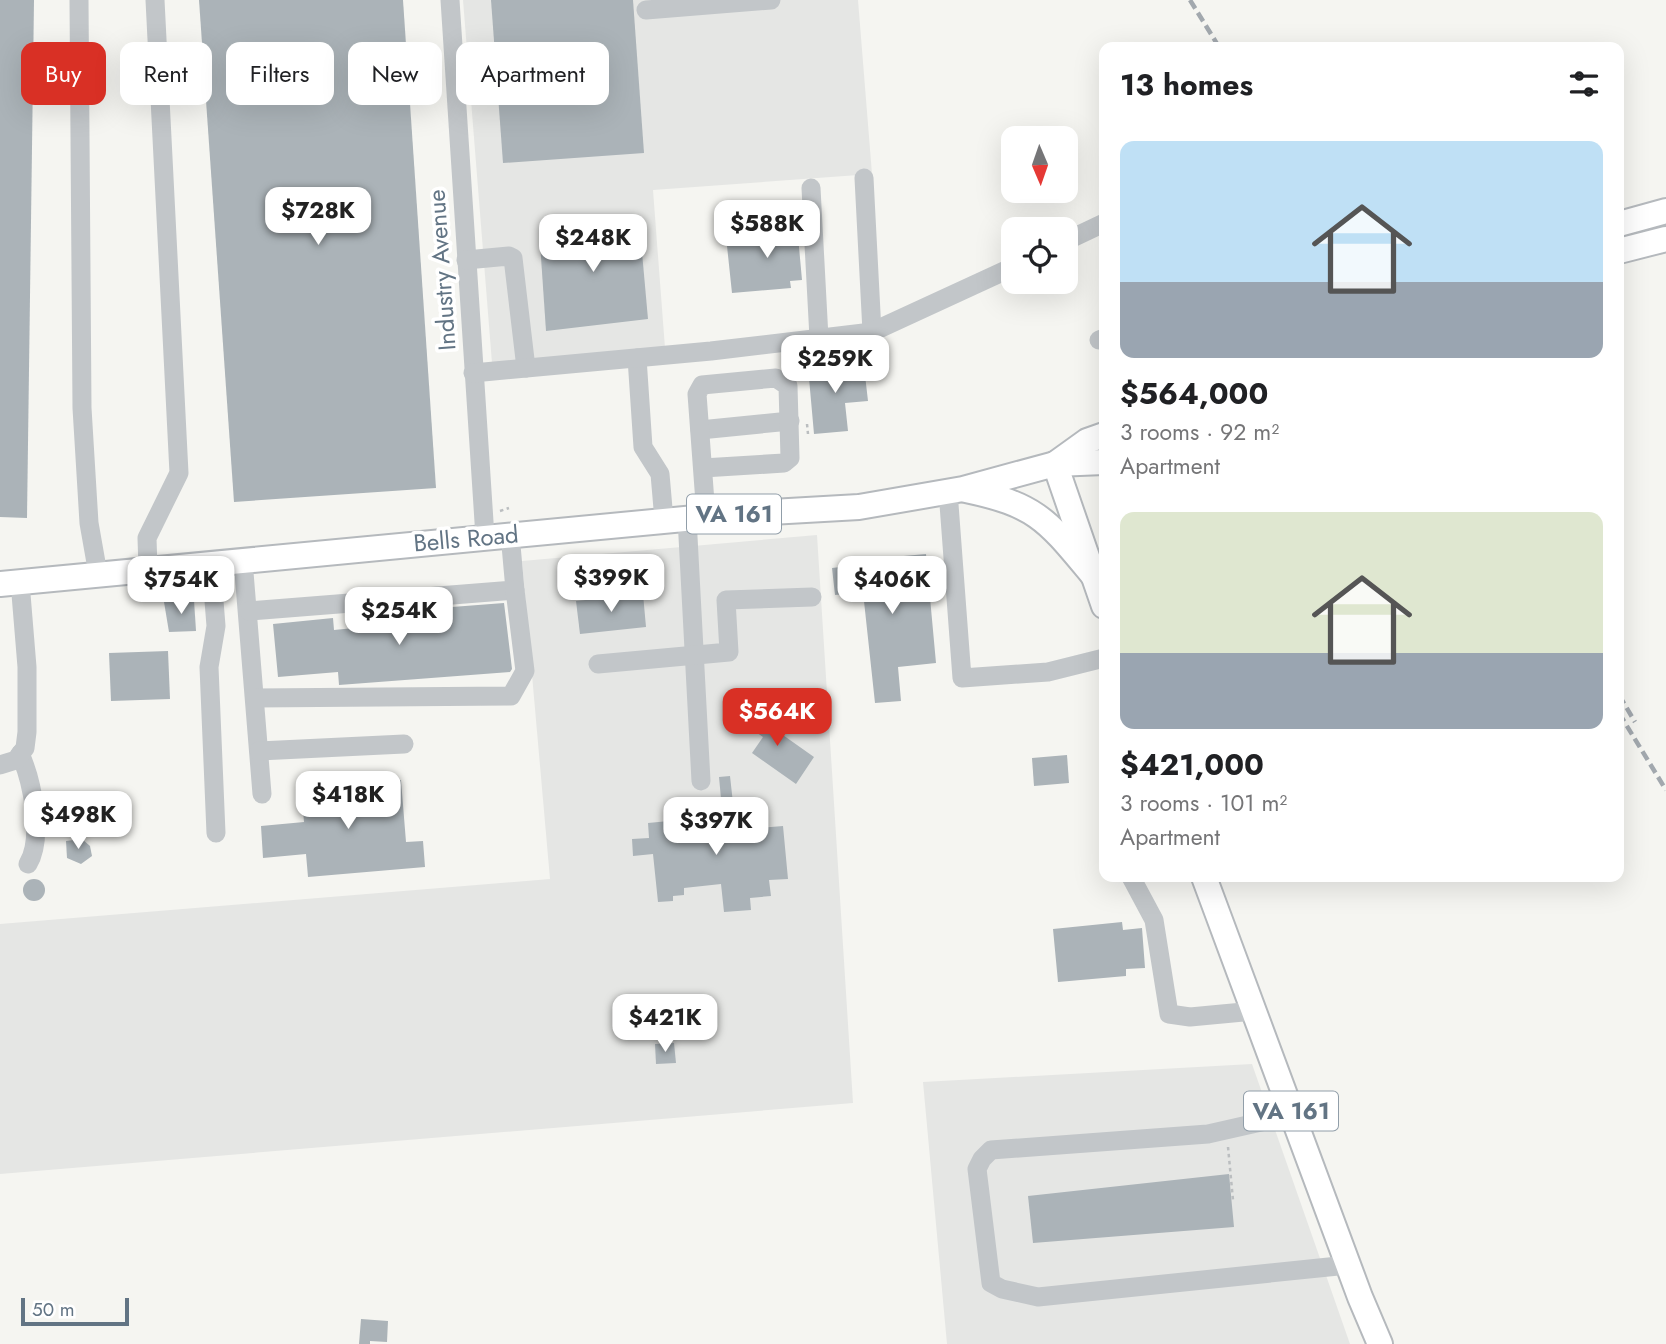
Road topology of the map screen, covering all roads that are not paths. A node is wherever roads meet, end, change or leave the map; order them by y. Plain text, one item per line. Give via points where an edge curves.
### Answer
1 (79, 0) edge
2 (155, 0) edge
3 (450, 0) edge
4 (771, 0) edge
5 (646, 10) dead end
6 (864, 178) dead end
7 (811, 188) dead end
8 (1666, 211) edge
9 (1624, 223) edge
10 (1099, 226) edge
11 (1078, 236) edge
12 (1666, 239) edge
13 (1624, 250) edge
14 (466, 260) junction
15 (1001, 273) edge
16 (872, 332) junction
17 (819, 338) junction
18 (637, 358) junction
19 (526, 368) junction
20 (474, 373) junction
21 (798, 421) junction
22 (700, 430) junction
23 (1099, 437) edge
24 (1099, 461) edge
25 (1055, 464) junction
26 (703, 468) junction
27 (955, 490) junction
28 (686, 518) junction
29 (510, 534) junction
30 (485, 537) junction
31 (243, 560) junction
32 (211, 563) junction
33 (148, 569) junction
34 (98, 574) junction
35 (1092, 574) junction
36 (10, 583) edge
37 (515, 590) junction
38 (1099, 593) edge
39 (812, 597) dead end
40 (249, 611) junction
41 (693, 656) junction
42 (1099, 659) edge
43 (598, 664) dead end
44 (255, 698) junction
45 (404, 744) dead end
46 (259, 751) junction
47 (20, 754) junction
48 (0, 765) edge
49 (701, 781) dead end
50 (262, 794) dead end
51 (216, 833) dead end
52 (28, 864) dead end
53 (1134, 882) edge
54 (1206, 882) edge
55 (1254, 1011) junction
56 (1292, 1115) junction
57 (1348, 1265) junction
58 (1380, 1344) edge

1 - 34 street via 82,408 89,523
2 - 33 street via 178,474 146,538
3 - 14 street, Industry Avenue
4 - 5 street
6 - 16 street
7 - 17 street
8 - 9 main road
10 - 11 street
12 - 13 main road
14 - 19 street via 513,258
14 - 20 street, Industry Avenue
15 - 16 street
16 - 17 street
17 - 18 street
18 - 19 street
18 - 28 street via 643,447
19 - 20 street
20 - 30 street, Industry Avenue
21 - 22 street
21 - 22 street via 788,386 776,378 702,385 697,394
21 - 26 street via 790,458 784,463
22 - 26 street
23 - 25 main road
24 - 25 main road
25 - 27 main road, Bells Road / VA 161
25 - 35 main road, VA 161
26 - 28 street
27 - 28 main road, Bells Road / VA 161 via 859,507
27 - 35 main road, VA 161 via 1003,498 1040,516
27 - 42 street via 962,678 1048,672
28 - 29 main road, Bells Road / VA 161
28 - 41 street
29 - 30 main road, Bells Road / VA 161
29 - 37 street
30 - 31 main road, Bells Road / VA 161
31 - 32 main road, Bells Road / VA 161
31 - 40 street
32 - 33 main road, Bells Road / VA 161
32 - 51 street via 216,626 209,667
33 - 34 main road, Bells Road / VA 161
34 - 36 main road, Bells Road / VA 161
35 - 38 main road, VA 161
36 - 47 street via 27,682 27,732
37 - 40 street
37 - 44 street via 525,671 511,696
39 - 41 street via 726,600 729,652
40 - 44 street
41 - 43 street
41 - 49 street
44 - 46 street
45 - 46 street
46 - 50 street
47 - 48 street
47 - 52 street via 30,774 33,797 33,856
53 - 55 street via 1154,920 1170,1014 1190,1017
54 - 55 main road, VA 161
55 - 56 main road, VA 161
56 - 57 main road, VA 161
56 - 57 street via 1208,1134 991,1150 977,1169 991,1283 1038,1297
57 - 58 main road, VA 161

